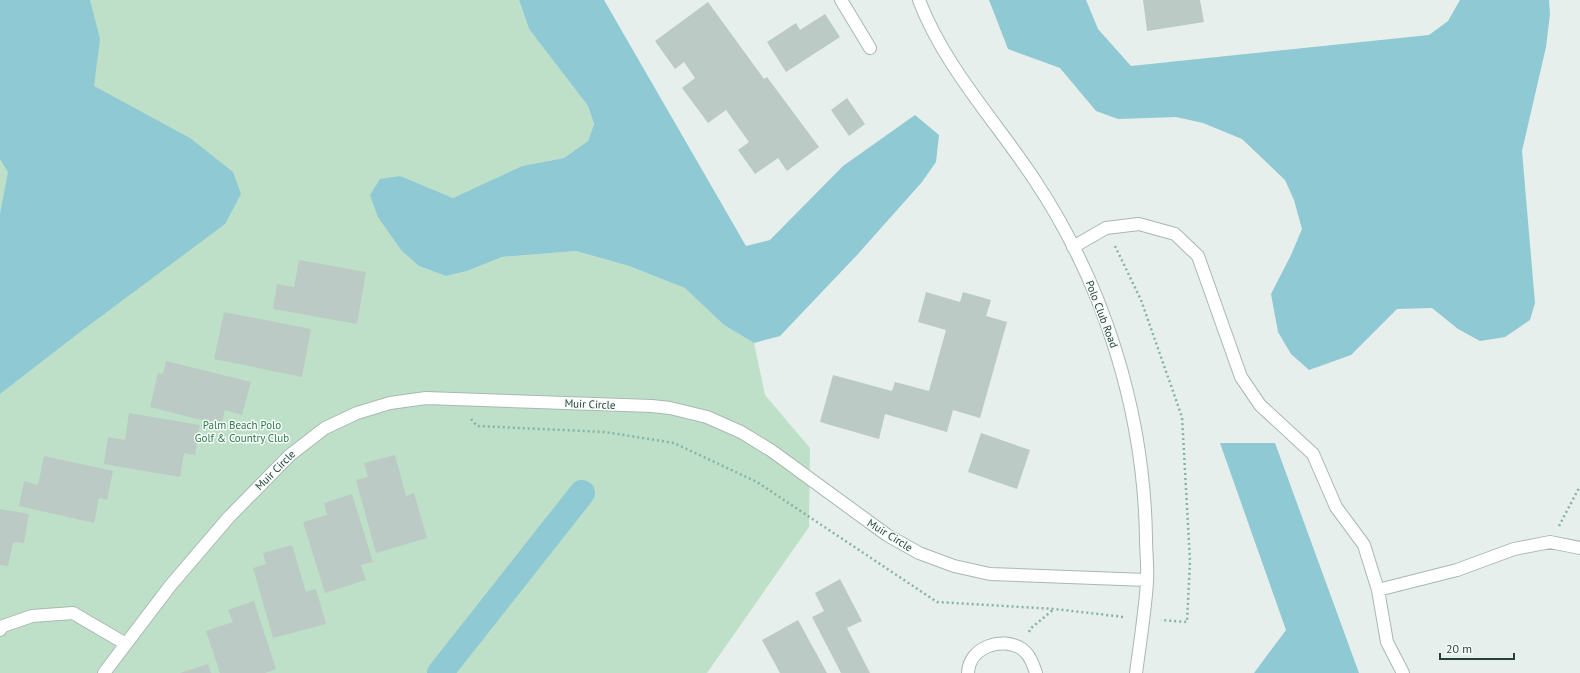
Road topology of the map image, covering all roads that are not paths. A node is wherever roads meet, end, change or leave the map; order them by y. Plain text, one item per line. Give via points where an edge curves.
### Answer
1 (841, 0) edge
2 (919, 0) edge
3 (870, 48) dead end
4 (1073, 247) junction
5 (1580, 548) edge
6 (1147, 580) junction
7 (1378, 590) junction
8 (0, 630) edge
9 (126, 644) junction
10 (104, 673) edge
11 (968, 673) edge
12 (1036, 673) edge
13 (1136, 673) edge
14 (1402, 673) edge

1 - 3 street
2 - 4 street, Polo Club Road via 941,45 1034,179
4 - 6 street, Polo Club Road via 1108,326 1122,371 1138,440 1146,510
4 - 7 street via 1106,228 1139,224 1175,234 1198,256 1241,377 1260,406 1313,454 1336,507 1364,545
5 - 7 street via 1550,542 1514,549 1457,570
6 - 9 street, Muir Circle via 990,574 954,566 920,553 887,535 772,451 741,432 707,418 670,408 426,398 390,403 357,413 325,428 303,443 229,517 170,586
6 - 13 street, Polo Club Road
7 - 14 street via 1387,642
8 - 9 street via 3,626 32,616 73,613
9 - 10 street, Muir Circle
11 - 12 street via 974,657 984,648 997,643 1010,644 1023,650 1032,660

